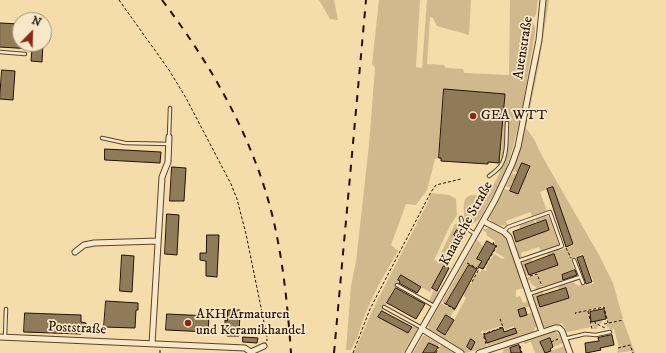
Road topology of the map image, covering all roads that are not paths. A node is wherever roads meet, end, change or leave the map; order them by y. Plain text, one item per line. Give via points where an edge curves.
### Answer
1 (543, 0) edge
2 (0, 52) edge
3 (24, 54) dead end
4 (527, 100) joint
5 (170, 108) dead end
6 (507, 123) dead end
7 (169, 137) joint
8 (102, 138) dead end
9 (169, 144) junction
10 (489, 176) dead end
11 (461, 218) dead end
12 (483, 221) junction
13 (504, 232) junction
14 (476, 234) junction
15 (158, 241) junction
16 (75, 252) dead end
17 (574, 260) road end
18 (518, 262) junction
19 (580, 276) junction
20 (582, 283) dead end
21 (397, 285) dead end
22 (529, 294) junction
23 (434, 306) junction
24 (384, 307) dead end
25 (6, 309) dead end
26 (422, 328) junction
27 (542, 332) junction
28 (610, 332) dead end
29 (2, 337) edge
30 (564, 338) junction
31 (152, 344) junction
32 (264, 346) road end
33 (252, 352) edge
34 (408, 353) edge
35 (461, 353) edge
36 (479, 353) edge
37 (570, 353) edge

1 - 4 street, Auenstraße via 539,40
2 - 3 lane
4 - 12 street, Knausche Straße via 512,164
5 - 7 lane
6 - 10 lane via 502,163
7 - 9 street
8 - 9 lane via 125,143
9 - 15 street via 168,162 162,177
11 - 14 lane via 463,226
12 - 13 street
12 - 14 street, Knausche Straße
13 - 18 street via 509,237
13 - 18 lane via 508,227 550,212 562,246
14 - 23 street, Knausche Straße
15 - 16 street via 94,243 84,245
15 - 31 street
17 - 19 lane
18 - 22 street
19 - 20 lane
19 - 22 lane
21 - 23 lane
22 - 27 street
23 - 26 street, Knausche Straße
24 - 26 lane
25 - 29 lane
26 - 34 street, Knausche Straße
26 - 35 street
27 - 30 street via 559,328
27 - 36 street
28 - 30 lane
29 - 31 street, Poststraße
30 - 37 street
31 - 33 street, Poststraße via 245,348
32 - 33 street

